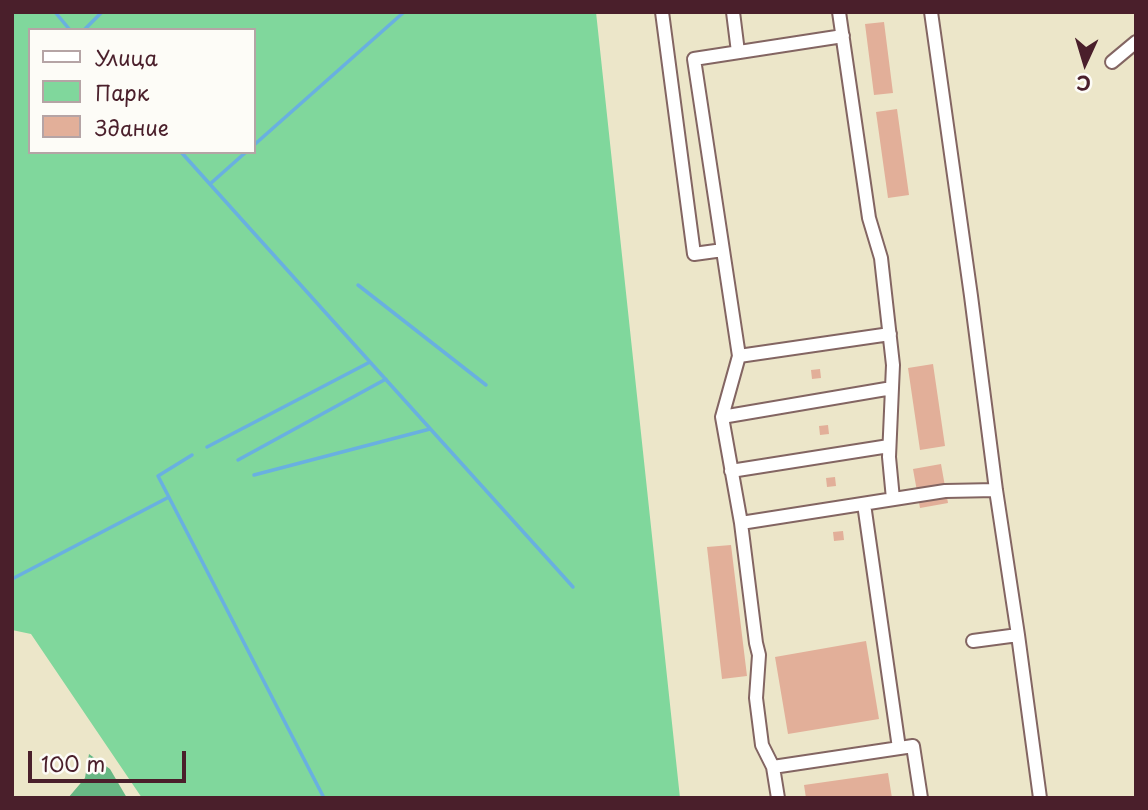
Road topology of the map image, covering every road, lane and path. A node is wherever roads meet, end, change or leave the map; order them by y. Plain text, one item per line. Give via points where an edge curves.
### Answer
1 (662, 12) edge
2 (733, 12) edge
3 (839, 12) edge
4 (931, 12) edge
5 (843, 36) junction
6 (1136, 42) edge
7 (738, 52) junction
8 (1112, 62) dead end
9 (723, 250) junction
10 (890, 334) junction
11 (739, 356) junction
12 (892, 388) junction
13 (722, 417) junction
14 (889, 446) junction
15 (731, 471) junction
16 (996, 490) junction
17 (893, 499) junction
18 (864, 503) junction
19 (741, 523) junction
20 (1018, 635) junction
21 (972, 641) dead end
22 (899, 748) junction
23 (773, 767) junction
24 (778, 798) edge
25 (921, 798) edge
26 (1040, 798) edge

1 - 9 lane via 694,254
2 - 7 lane
3 - 5 lane
4 - 16 lane
5 - 7 lane
5 - 10 lane
6 - 8 lane
7 - 9 lane via 694,59
9 - 11 lane
10 - 11 lane
10 - 12 lane
11 - 13 lane
12 - 13 lane
12 - 14 lane
13 - 15 lane
14 - 15 lane
14 - 17 lane
15 - 19 lane
16 - 17 lane
16 - 20 lane
17 - 18 lane
18 - 19 lane
18 - 22 lane
19 - 23 lane via 759,655 756,698 762,745
20 - 21 lane
20 - 26 lane
22 - 23 lane
22 - 25 lane via 913,746
23 - 24 lane

